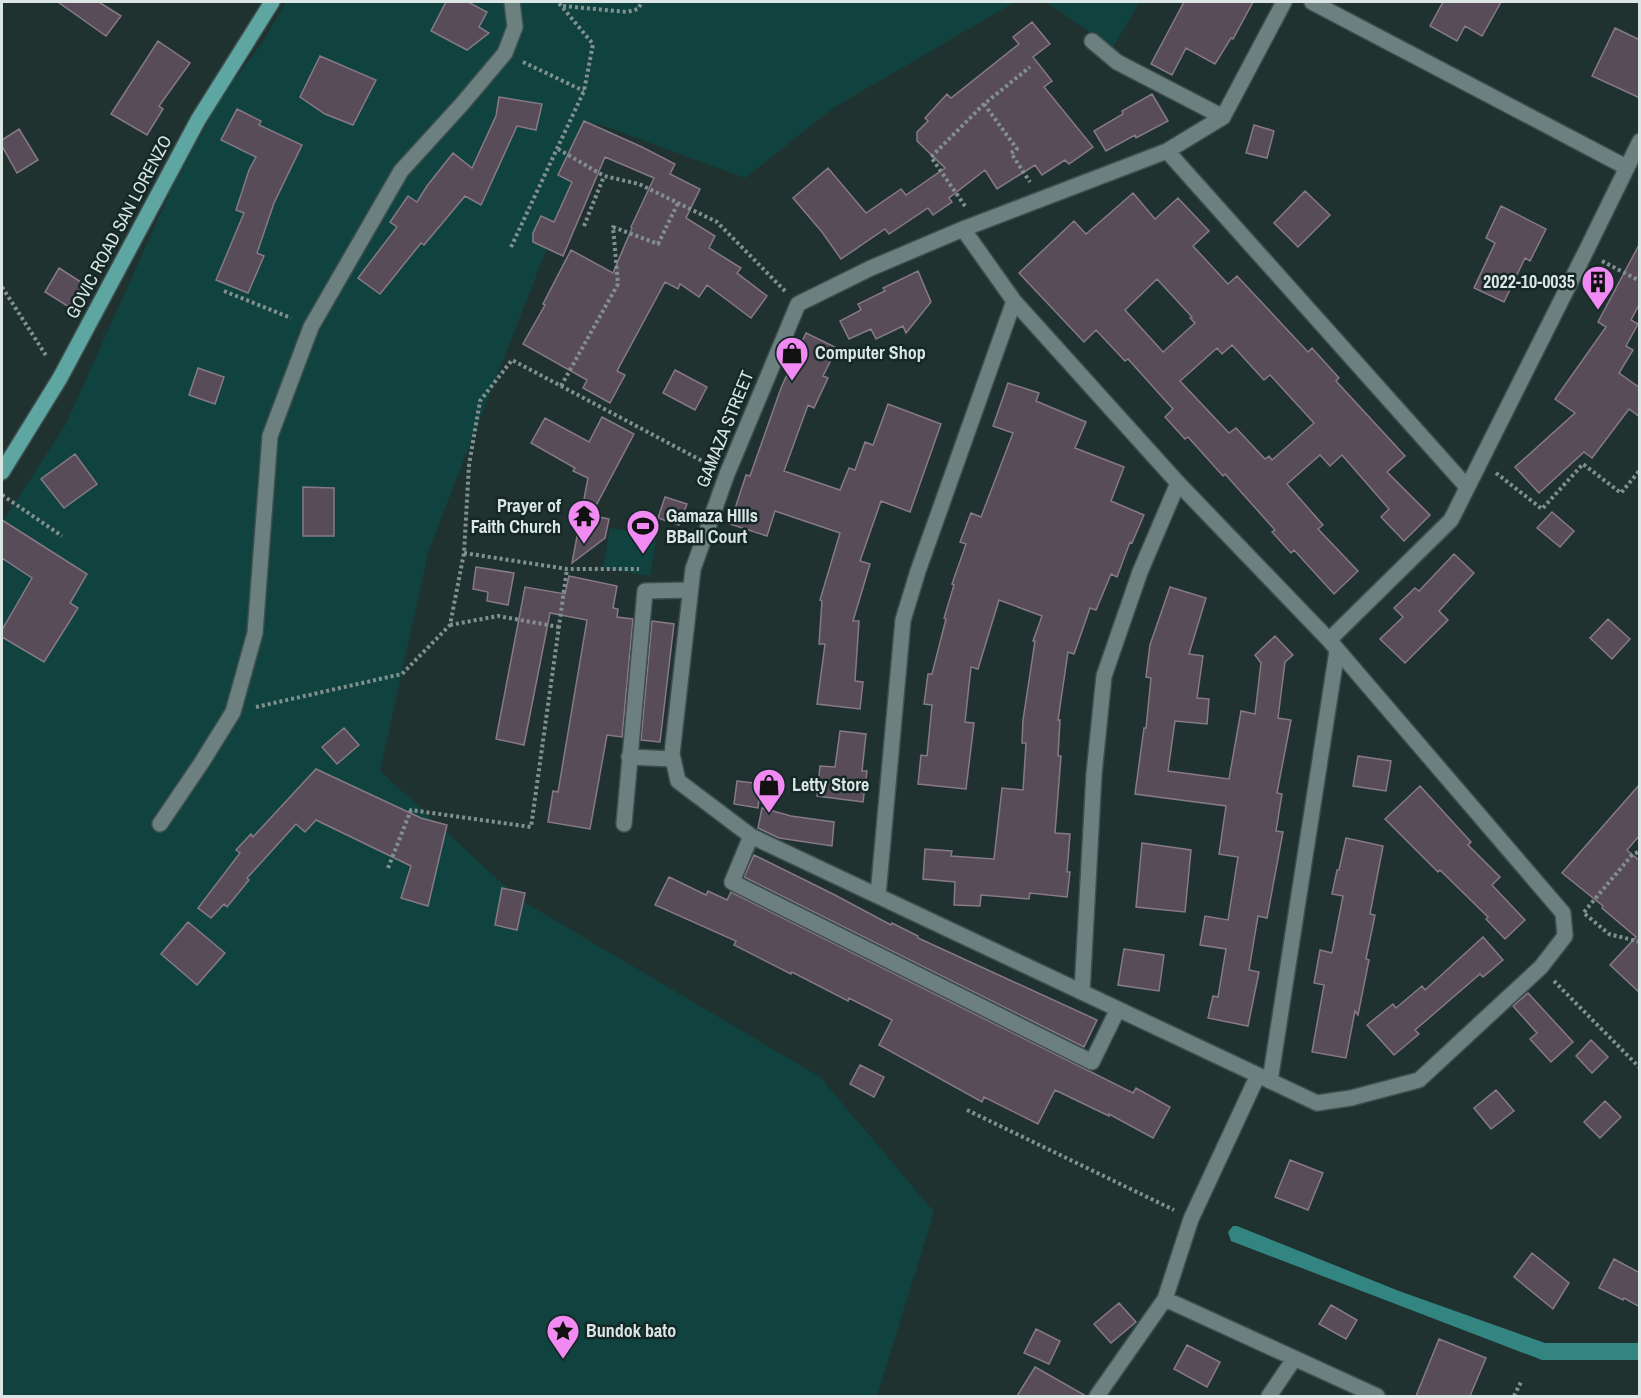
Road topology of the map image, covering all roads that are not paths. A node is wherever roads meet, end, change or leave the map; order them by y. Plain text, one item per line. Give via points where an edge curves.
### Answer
1 (272, 2) edge
2 (512, 2) edge
3 (1284, 2) edge
4 (1312, 2) edge
5 (1092, 41) dead end
6 (1222, 117) junction
7 (1640, 141) edge
8 (1167, 151) junction
9 (1626, 167) junction
10 (970, 226) junction
11 (1014, 301) junction
12 (2, 472) edge
13 (1178, 483) junction
14 (1467, 487) junction
15 (690, 590) junction
16 (1333, 646) junction
17 (629, 757) junction
18 (673, 759) junction
19 (160, 824) dead end
20 (624, 824) dead end
21 (751, 836) junction
22 (878, 895) junction
23 (1082, 992) junction
24 (1118, 1009) junction
25 (1264, 1078) junction
26 (1165, 1299) junction
27 (1294, 1359) junction
28 (1097, 1396) edge
29 (1269, 1396) edge
30 (1377, 1396) edge

1 - 12 main road, GOVIC ROAD SAN LORENZO via 198,120 60,378
2 - 19 street via 515,27 505,53 401,171 311,327 270,436 255,633 233,712
3 - 6 street
4 - 9 street
5 - 6 street via 1117,62
6 - 8 street
7 - 9 street
8 - 10 street
8 - 14 street
9 - 14 street
10 - 11 street, GAMAZA STREET
10 - 15 street, GAMAZA STREET via 870,268 798,304 727,474 693,569
11 - 13 street, GAMAZA STREET
11 - 22 street via 903,620
13 - 16 street, GAMAZA STREET
13 - 23 street via 1140,572 1104,676
14 - 16 street via 1451,520
15 - 17 street via 645,591
15 - 18 street, GAMAZA STREET
16 - 25 street
16 - 25 street, GAMAZA STREET via 1563,913 1565,936 1541,968 1419,1080 1352,1098 1317,1102
17 - 18 street
17 - 20 street
18 - 21 street, GAMAZA STREET via 678,781
21 - 22 street, GAMAZA STREET
21 - 24 street via 732,882 1092,1062
22 - 23 street, GAMAZA STREET
23 - 24 street, GAMAZA STREET
24 - 25 street, GAMAZA STREET
25 - 26 street via 1191,1219
26 - 27 street
26 - 28 street
27 - 29 street
27 - 30 street

